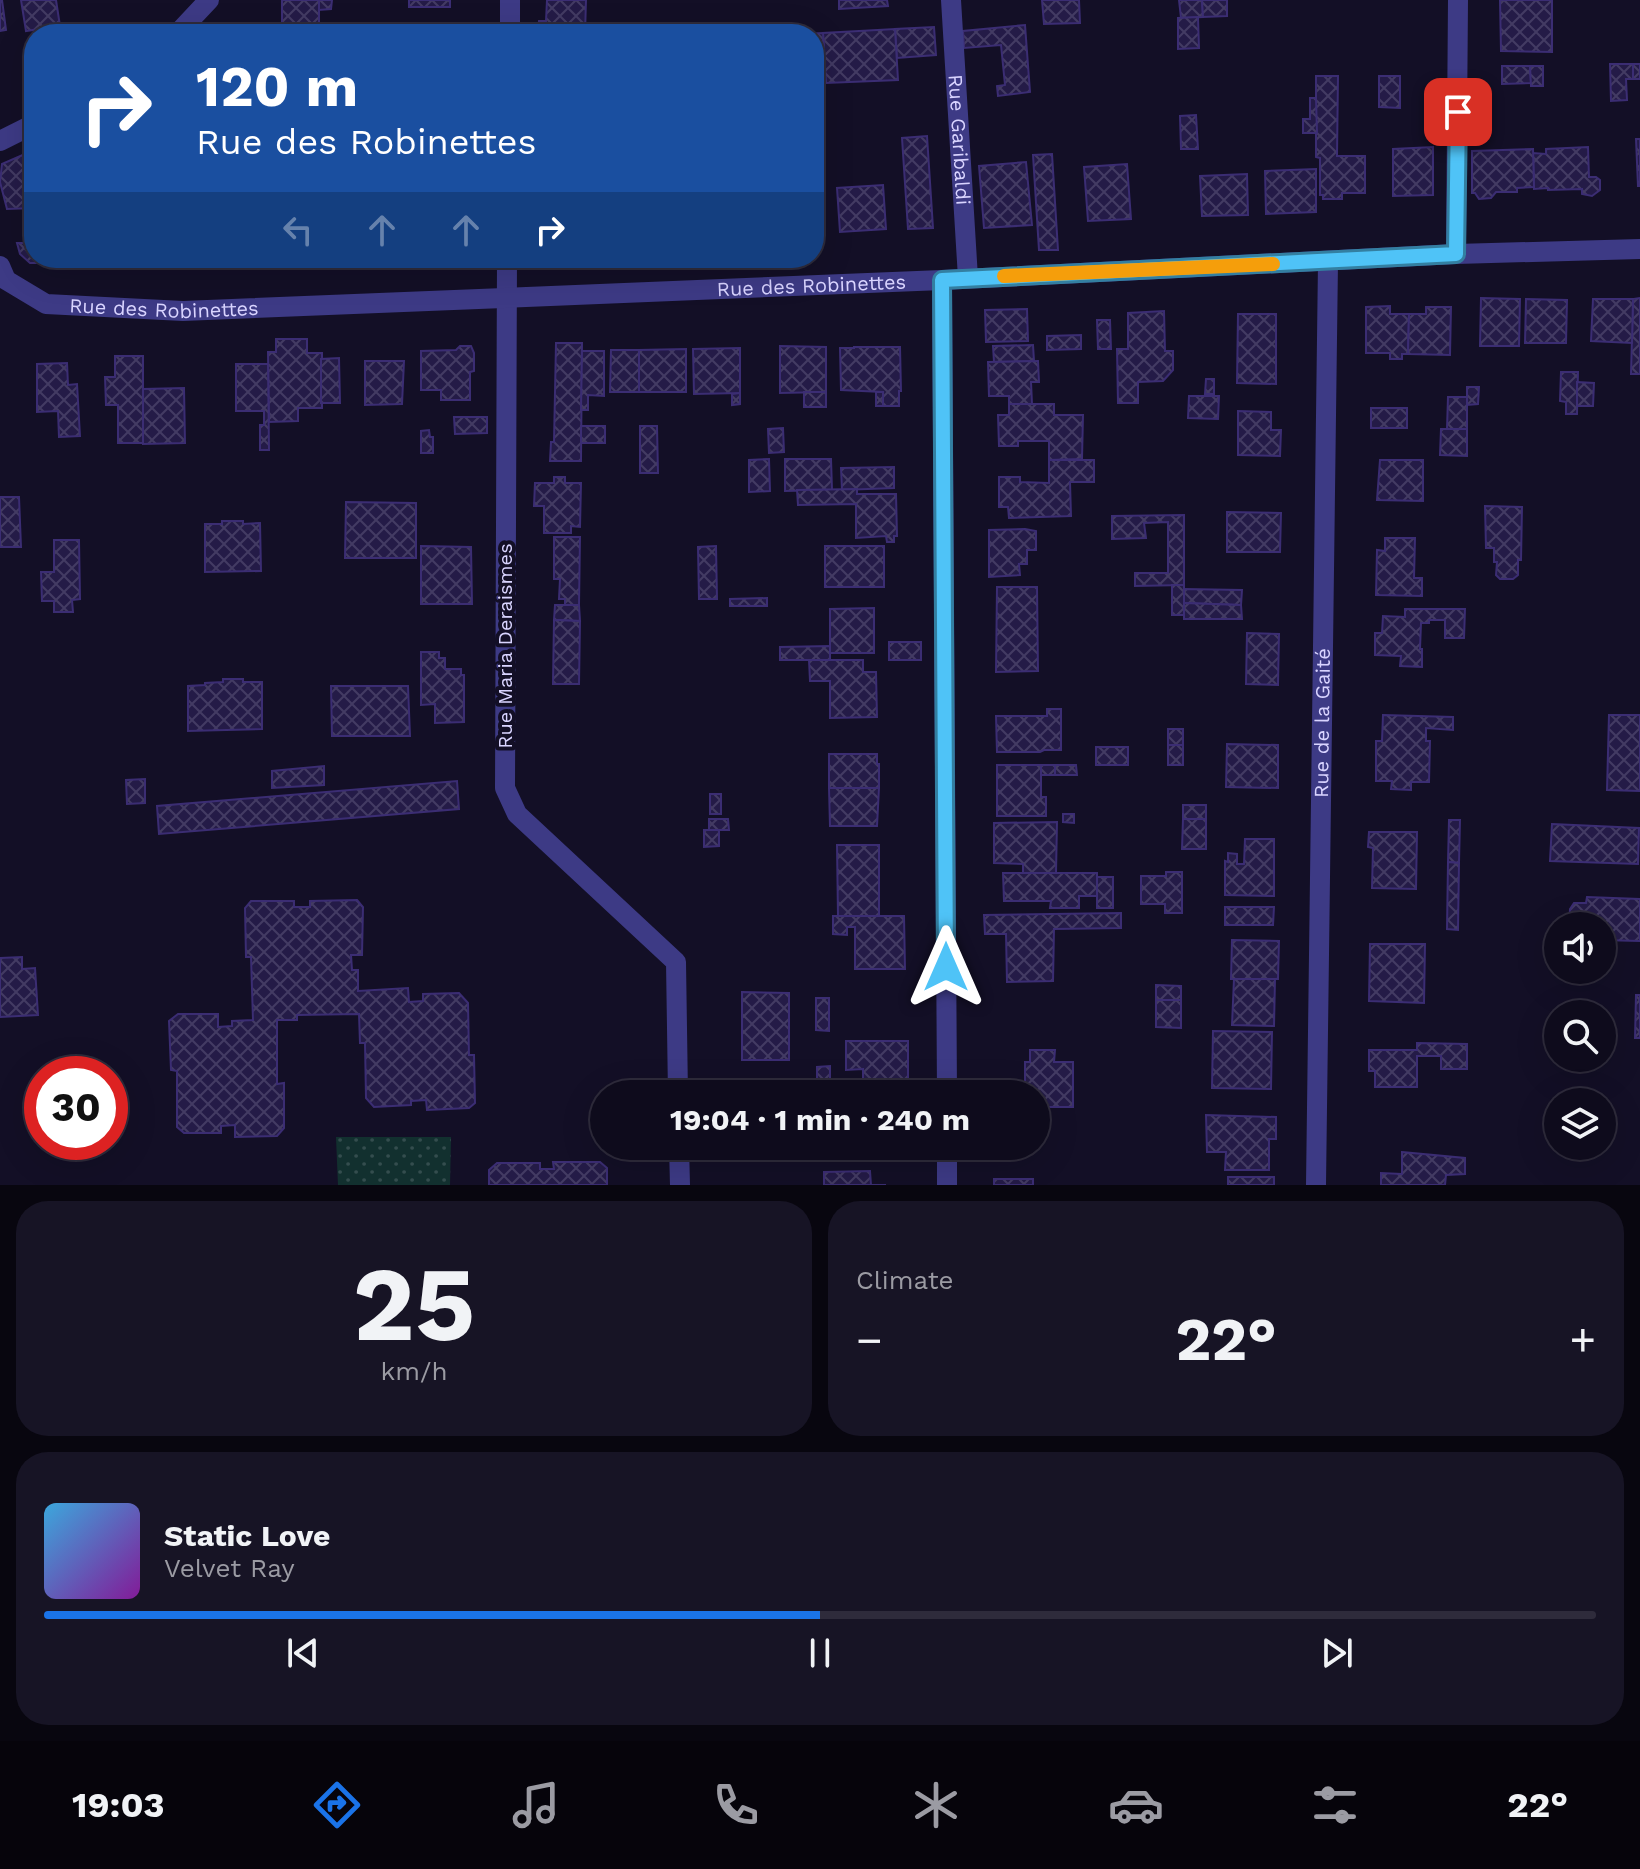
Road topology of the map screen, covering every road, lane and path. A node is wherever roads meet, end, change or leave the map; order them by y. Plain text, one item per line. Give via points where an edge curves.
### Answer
1 (209, 0) edge
2 (510, 0) edge
3 (951, 0) edge
4 (1458, 0) edge
5 (186, 24) edge
6 (510, 24) edge
7 (24, 129) edge
8 (0, 141) edge
9 (1640, 249) edge
10 (1456, 254) junction
11 (1328, 262) junction
12 (0, 266) edge
13 (507, 268) edge
14 (968, 278) junction
15 (942, 280) junction
16 (506, 296) junction
17 (678, 1080) edge
18 (947, 1080) edge
19 (679, 1160) edge
20 (947, 1160) edge
21 (680, 1185) edge
22 (947, 1185) edge
23 (1316, 1185) edge

1 - 5 street
2 - 6 street
3 - 14 street, Rue Garibaldi
4 - 10 street
7 - 8 street
9 - 10 street, Rue des Robinettes
10 - 11 street, Rue des Robinettes
11 - 14 street, Rue des Robinettes
11 - 23 street, Rue de la Gaité
12 - 16 street, Rue des Robinettes via 6,280 46,304 183,311
13 - 16 street, Rue Maria Deraismes
14 - 15 street, Rue des Robinettes
15 - 16 street, Rue des Robinettes
15 - 18 street
16 - 17 street, Rue Maria Deraismes via 505,788 517,814 676,962
19 - 21 street
20 - 22 street

